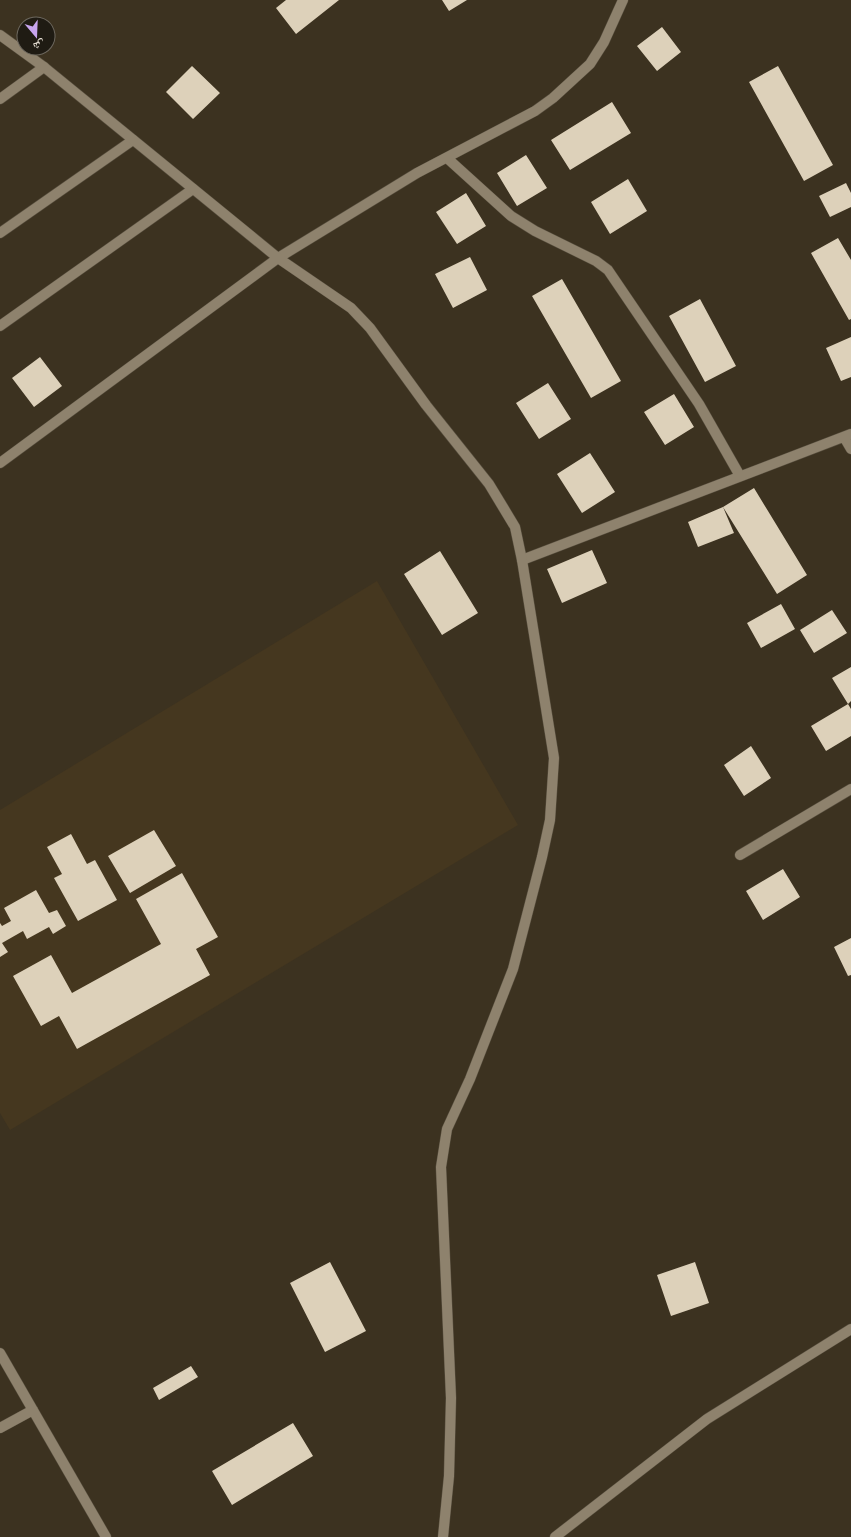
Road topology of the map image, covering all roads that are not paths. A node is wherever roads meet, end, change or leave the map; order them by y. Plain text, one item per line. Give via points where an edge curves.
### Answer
1 (624, 0) edge
2 (0, 35) edge
3 (44, 67) junction
4 (0, 99) edge
5 (133, 140) junction
6 (447, 158) junction
7 (193, 189) junction
8 (0, 233) edge
9 (278, 258) junction
10 (0, 326) edge
11 (847, 436) edge
12 (851, 449) edge
13 (0, 463) edge
14 (740, 476) junction
15 (522, 560) junction
16 (851, 789) edge
17 (740, 855) dead end
18 (851, 1329) edge
19 (0, 1353) edge
20 (33, 1410) junction
21 (0, 1428) edge
22 (106, 1537) edge
23 (443, 1537) edge
24 (555, 1537) edge

1 - 6 street via 604,42 590,64 553,98 535,111
2 - 3 street
3 - 4 street
3 - 5 street
5 - 7 street
5 - 8 street
6 - 9 street via 417,173
6 - 14 street via 511,216 535,231 596,261 608,270 699,404
7 - 9 street
7 - 10 street
9 - 13 street
9 - 15 street via 351,308 370,328 426,405 490,484 515,527
11 - 12 street
11 - 14 street
14 - 15 street
15 - 23 street via 554,758 554,786 542,857 513,969 470,1079 447,1129 441,1167 450,1398
16 - 17 street
18 - 24 street via 707,1419
19 - 20 street
20 - 21 street
20 - 22 street

